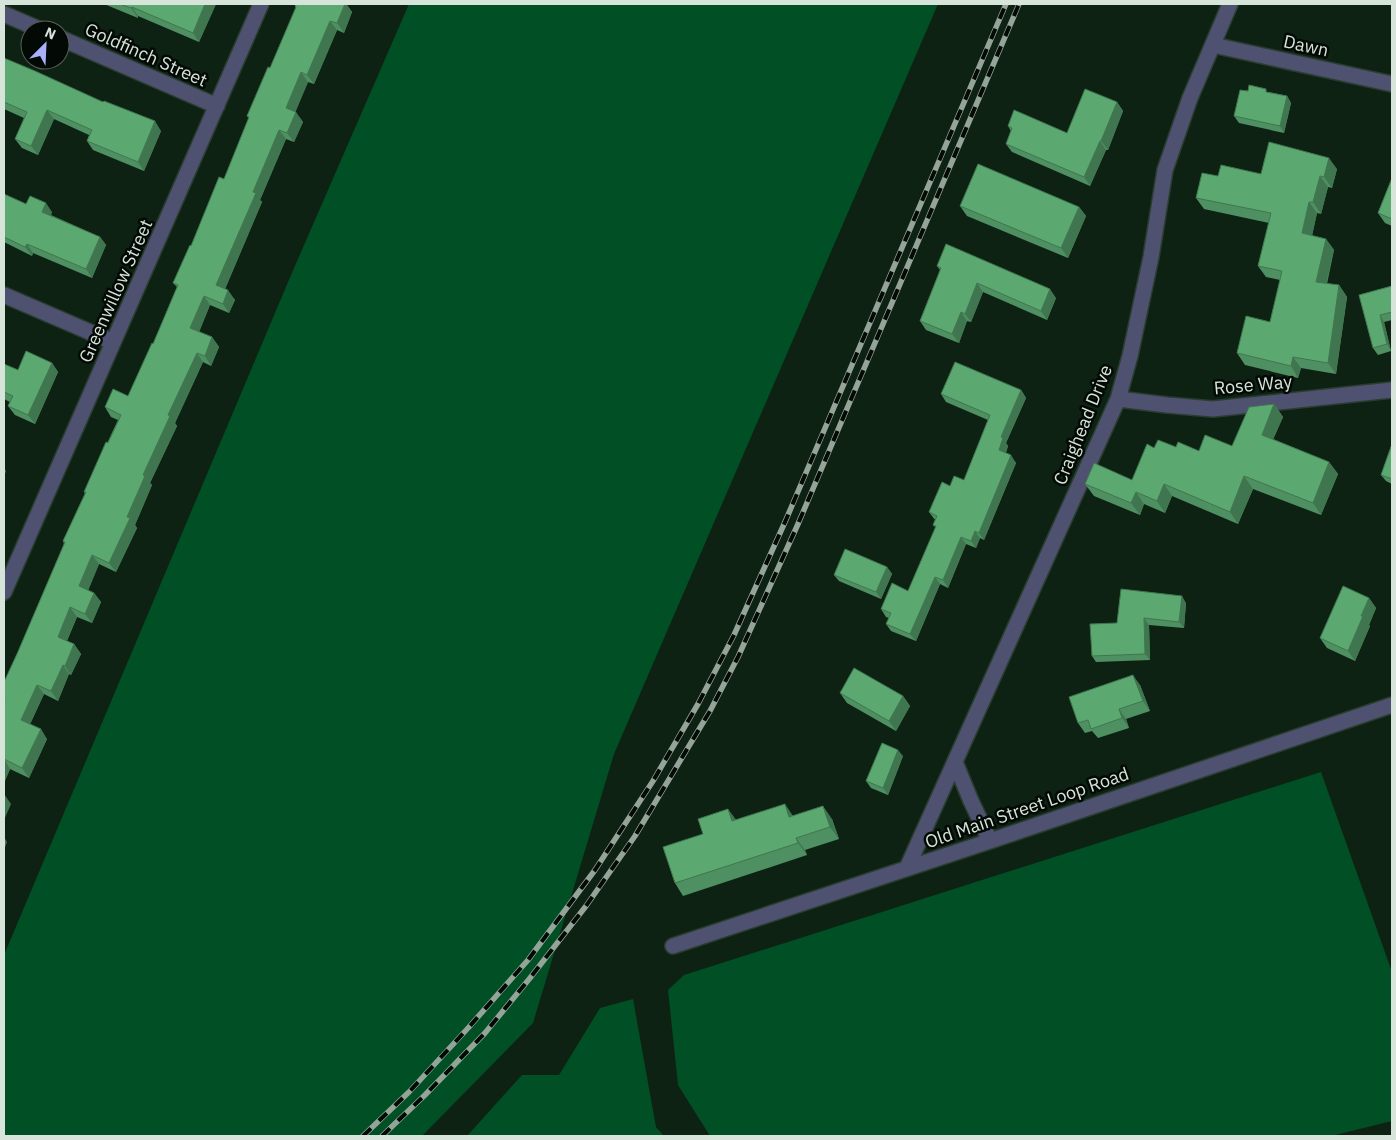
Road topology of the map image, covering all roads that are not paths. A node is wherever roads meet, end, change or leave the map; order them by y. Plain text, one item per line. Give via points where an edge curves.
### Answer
1 (261, 4) edge
2 (1230, 4) edge
3 (4, 14) edge
4 (20, 21) edge
5 (70, 42) edge
6 (1213, 45) junction
7 (1392, 84) edge
8 (217, 106) junction
9 (4, 295) edge
10 (114, 342) junction
11 (1392, 390) edge
12 (1118, 399) junction
13 (7, 575) edge
14 (4, 592) edge
15 (1392, 705) edge
16 (955, 762) junction
17 (990, 841) junction
18 (907, 868) junction
19 (673, 946) dead end

1 - 8 street, Greenwillow Street
2 - 6 street, Craighead Drive
3 - 4 street
5 - 8 street, Goldfinch Street
6 - 7 street, Dawn
6 - 12 street, Craighead Drive via 1165,170 1151,257
8 - 10 street, Greenwillow Street
9 - 10 street
10 - 13 street, Greenwillow Street
11 - 12 street, Rose Way via 1213,409
12 - 16 street, Craighead Drive
13 - 14 street, Greenwillow Street
15 - 17 street, Old Main Street Loop Road
16 - 17 street
16 - 18 street, Craighead Drive
17 - 18 street, Old Main Street Loop Road
18 - 19 street, Old Main Street Loop Road

